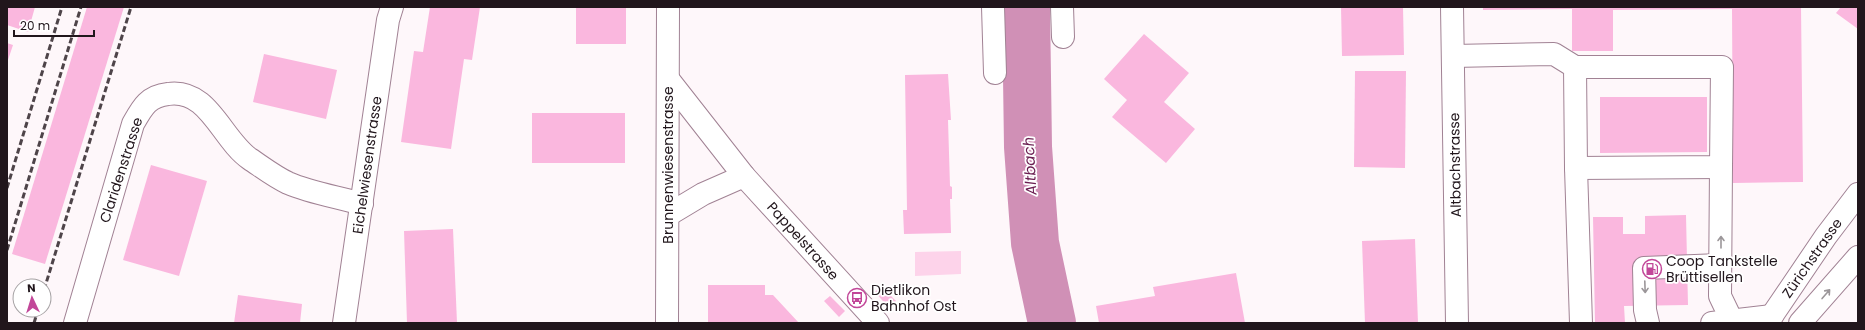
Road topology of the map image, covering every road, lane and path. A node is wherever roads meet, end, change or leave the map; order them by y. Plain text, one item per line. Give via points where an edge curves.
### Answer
1 (392, 7) edge
2 (668, 7) edge
3 (993, 7) edge
4 (1062, 7) edge
5 (1452, 7) edge
6 (1063, 37) dead end
7 (1453, 56) junction
8 (1575, 67) junction
9 (995, 73) dead end
10 (668, 79) junction
11 (1721, 167) junction
12 (1576, 168) junction
13 (744, 176) junction
14 (1858, 194) edge
15 (362, 204) junction
16 (668, 215) junction
17 (1858, 258) edge
18 (1720, 265) junction
19 (1769, 320) edge
20 (1722, 322) edge
21 (75, 323) edge
22 (344, 323) edge
23 (667, 323) edge
24 (878, 323) edge
25 (1457, 323) edge
26 (1581, 323) edge
27 (1648, 323) edge
28 (1800, 323) edge

1 - 15 street, Eichelwiesenstrasse
2 - 10 street, Brunnenwiesenstrasse
3 - 9 street
4 - 6 street
5 - 7 street, Altbachstrasse
7 - 8 street via 1554,54
7 - 25 street, Altbachstrasse
8 - 11 street via 1722,67
8 - 12 street
10 - 13 street, Pappelstrasse
10 - 16 street, Brunnenwiesenstrasse
11 - 12 street
18 -> 11 street
12 - 26 street
13 - 16 street via 703,194
13 - 24 street, Pappelstrasse
14 - 19 street, Zürichstrasse
15 - 21 street, Claridenstrasse via 288,183 248,158 234,154 210,112 195,98 177,93 163,94 144,104 133,124
15 - 22 street, Eichelwiesenstrasse
16 - 23 street, Brunnenwiesenstrasse
28 -> 17 street, Zürichstrasse
18 - 20 street
18 -> 27 street via 1644,268
19 - 20 street

